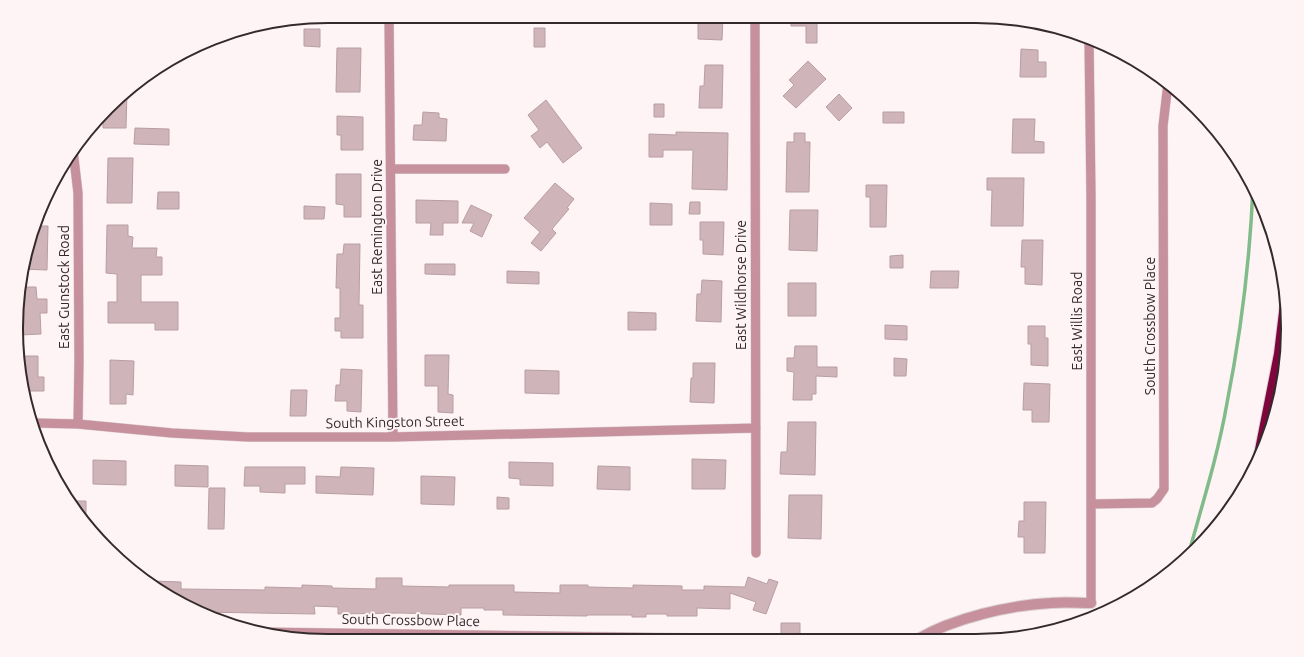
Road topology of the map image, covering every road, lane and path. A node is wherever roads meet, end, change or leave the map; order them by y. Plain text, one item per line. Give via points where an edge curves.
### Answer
1 (389, 23) edge
2 (755, 23) edge
3 (1089, 45) edge
4 (1167, 91) edge
5 (74, 159) edge
6 (391, 169) junction
7 (505, 169) dead end
8 (1279, 360) edge
9 (1266, 422) edge
10 (38, 423) edge
11 (78, 424) junction
12 (756, 428) junction
13 (393, 437) junction
14 (1091, 504) junction
15 (756, 553) dead end
16 (1092, 603) joint
17 (307, 633) edge
18 (384, 634) edge
19 (926, 634) edge

1 - 6 street, East Remington Drive
2 - 12 street, East Wildhorse Drive
3 - 14 street, East Willis Road
4 - 14 street, South Crossbow Place via 1163,126 1164,489 1152,503
5 - 11 street, East Gunstock Road via 78,193
6 - 7 street
6 - 13 street, East Remington Drive
8 - 9 highway
10 - 11 street, South Kingston Street
11 - 13 street, South Kingston Street via 248,437
12 - 13 street, South Kingston Street
12 - 15 street, East Wildhorse Drive
14 - 16 street, East Willis Road
16 - 19 street via 1052,603 1010,608 973,617
17 - 18 street, South Crossbow Place

